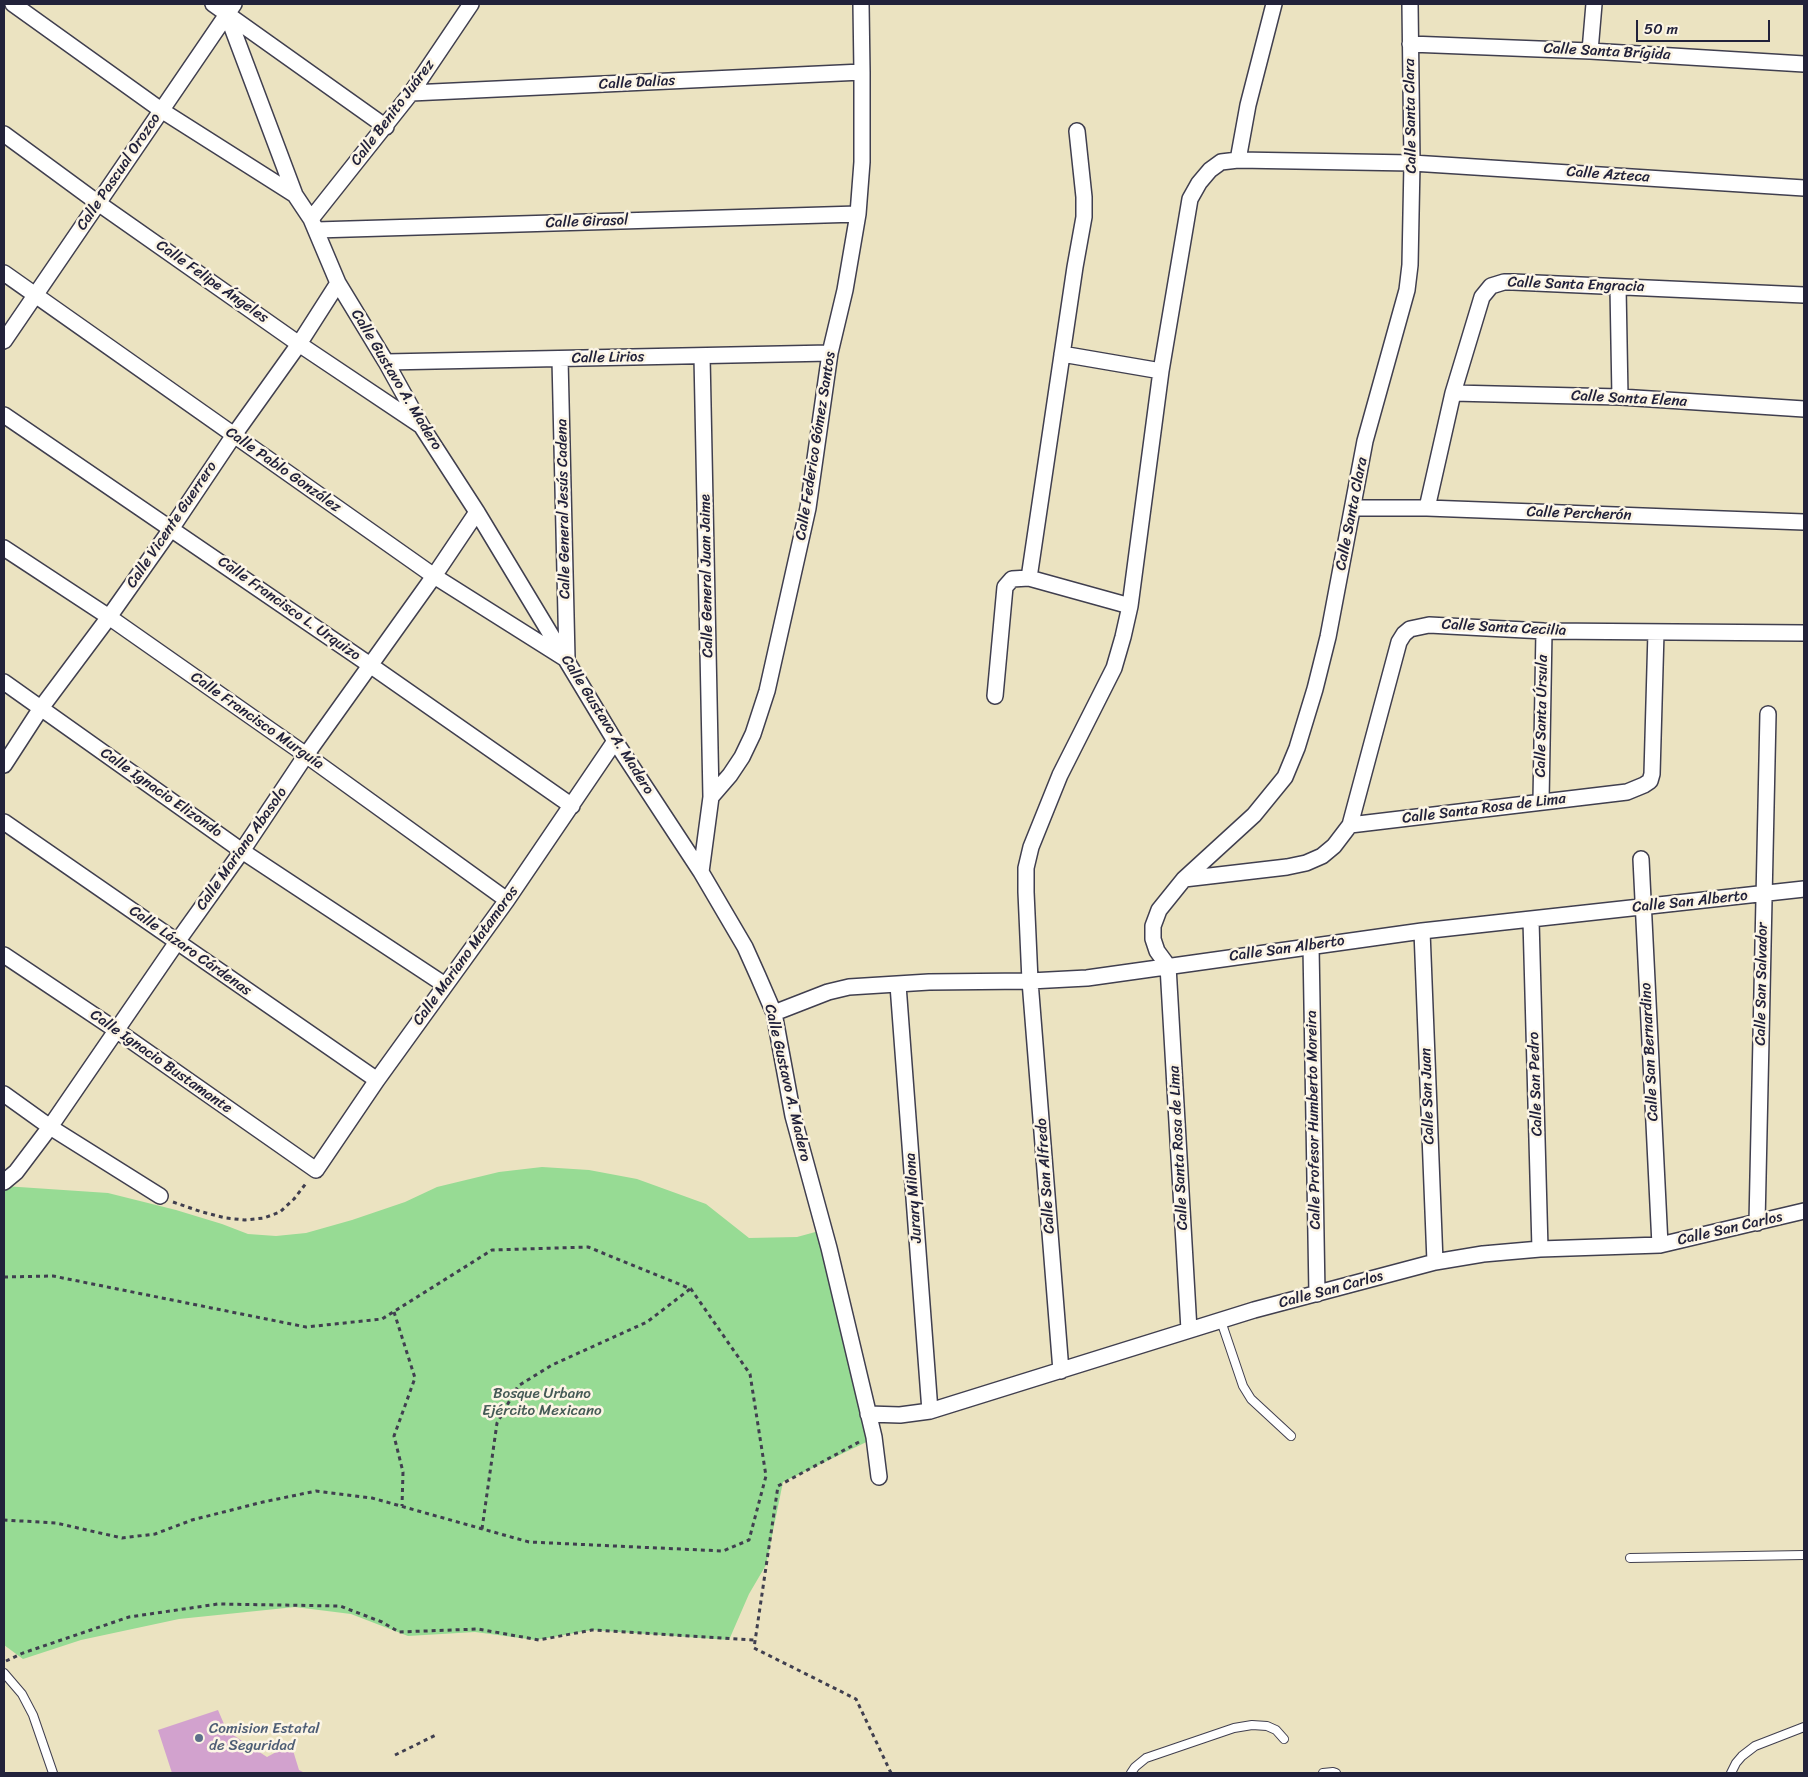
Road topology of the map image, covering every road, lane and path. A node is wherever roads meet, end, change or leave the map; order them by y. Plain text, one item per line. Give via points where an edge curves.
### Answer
1 (13, 4) edge
2 (213, 4) edge
3 (471, 4) edge
4 (860, 4) edge
5 (1274, 4) edge
6 (1410, 4) edge
7 (1594, 4) edge
8 (230, 9) edge
9 (1410, 44) junction
10 (1590, 50) junction
11 (1804, 64) edge
12 (862, 72) junction
13 (411, 93) junction
14 (161, 110) junction
15 (386, 126) junction
16 (1076, 131) dead end
17 (4, 134) edge
18 (1238, 160) junction
19 (1412, 163) junction
20 (1804, 188) edge
21 (295, 195) junction
22 (98, 202) junction
23 (858, 214) junction
24 (314, 225) junction
25 (4, 273) edge
26 (338, 283) junction
27 (1618, 286) junction
28 (36, 295) junction
29 (1804, 295) edge
30 (4, 341) edge
31 (299, 344) junction
32 (830, 353) junction
33 (1062, 354) junction
34 (702, 356) junction
35 (560, 359) junction
36 (386, 362) junction
37 (1161, 371) junction
38 (1453, 393) junction
39 (1620, 398) junction
40 (1804, 409) edge
41 (4, 415) edge
42 (422, 427) junction
43 (234, 434) junction
44 (1354, 508) junction
45 (1427, 508) junction
46 (477, 512) junction
47 (1804, 522) edge
48 (171, 529) junction
49 (4, 548) edge
50 (434, 576) junction
51 (1029, 578) junction
52 (1130, 606) junction
53 (109, 617) junction
54 (1544, 630) junction
55 (1656, 632) junction
56 (1804, 634) edge
57 (567, 660) junction
58 (370, 665) junction
59 (4, 682) edge
60 (995, 696) dead end
61 (41, 708) junction
62 (1768, 714) dead end
63 (615, 741) junction
64 (306, 755) junction
65 (4, 766) edge
66 (711, 797) junction
67 (1541, 801) junction
68 (572, 806) junction
69 (4, 822) edge
70 (1350, 825) junction
71 (242, 851) junction
72 (1641, 859) dead end
73 (701, 872) junction
74 (1184, 880) junction
75 (1804, 889) edge
76 (1764, 895) junction
77 (507, 900) junction
78 (1642, 907) junction
79 (1531, 920) junction
80 (1422, 930) junction
81 (177, 942) junction
82 (1311, 946) junction
83 (4, 955) edge
84 (1168, 966) junction
85 (1030, 981) junction
86 (445, 984) junction
87 (898, 985) junction
88 (774, 1013) junction
89 (116, 1030) junction
90 (377, 1080) junction
91 (4, 1094) edge
92 (50, 1127) junction
93 (316, 1170) junction
94 (4, 1182) edge
95 (160, 1196) joint
96 (1804, 1211) edge
97 (1757, 1223) junction
98 (1660, 1245) junction
99 (1540, 1249) junction
100 (1435, 1262) junction
101 (4, 1277) edge
102 (691, 1289) junction
103 (1317, 1294) junction
104 (394, 1312) junction
105 (1221, 1320) junction
106 (1189, 1330) junction
107 (1061, 1371) junction
108 (930, 1411) junction
109 (868, 1414) junction
110 (1292, 1436) dead end
111 (859, 1442) dead end
112 (878, 1477) dead end
113 (402, 1506) junction
114 (4, 1520) edge
115 (482, 1529) junction
116 (1804, 1555) edge
117 (1630, 1558) dead end
118 (755, 1640) junction
119 (4, 1662) edge
120 (4, 1673) edge
121 (1804, 1727) edge
122 (436, 1735) dead end
123 (1284, 1739) dead end
124 (395, 1755) dead end
125 (53, 1773) edge
126 (891, 1773) edge
127 (1132, 1773) edge
128 (1323, 1773) edge
129 (1336, 1773) edge
130 (1731, 1773) edge

1 - 14 street
2 - 8 street
3 - 13 street, Calle Benito Juárez
4 - 12 street, Calle Federico Gómez Santos
5 - 18 street via 1248,105
6 - 9 street, Calle Santa Clara
7 - 10 street
8 - 14 street, Calle Pascual Orozco
8 - 15 street
8 - 21 street, Calle Gustavo A. Madero
9 - 10 street, Calle Santa Brígida
9 - 19 street, Calle Santa Clara
10 - 11 street, Calle Santa Brígida
12 - 13 street, Calle Dalias
12 - 23 street, Calle Federico Gómez Santos via 862,162
13 - 15 street, Calle Benito Juárez
14 - 21 street
14 - 22 street, Calle Pascual Orozco
15 - 24 street, Calle Benito Juárez
16 - 33 street via 1084,216
17 - 22 street, Calle Felipe Ángeles
18 - 19 street, Calle Azteca
18 - 37 street, Calle Azteca via 1221,162 1210,170 1190,198
19 - 20 street, Calle Azteca
19 - 44 street, Calle Santa Clara via 1407,290 1365,441
21 - 24 street, Calle Gustavo A. Madero
22 - 28 street, Calle Pascual Orozco
22 - 31 street, Calle Felipe Ángeles
23 - 24 street, Calle Girasol
23 - 32 street, Calle Federico Gómez Santos via 846,290
24 - 26 street, Calle Gustavo A. Madero
25 - 28 street, Calle Pablo González
26 - 31 street, Calle Vicente Guerrero
26 - 36 street, Calle Gustavo A. Madero
27 - 29 street, Calle Santa Engracia
27 - 38 street, Calle Santa Engracia via 1504,282 1491,286 1482,297
27 - 39 street
28 - 30 street, Calle Pascual Orozco
28 - 43 street, Calle Pablo González
31 - 42 street, Calle Felipe Ángeles
31 - 43 street, Calle Vicente Guerrero
32 - 34 street, Calle Lirios
32 - 66 street, Calle Federico Gómez Santos via 808,508 767,690 742,758
33 - 37 street
33 - 51 street
34 - 35 street, Calle Lirios
34 - 66 street, Calle General Juan Jaime
35 - 36 street, Calle Lirios
35 - 57 street, Calle General Jesús Cadena
36 - 42 street, Calle Gustavo A. Madero
37 - 52 street, Calle San Alfredo
38 - 39 street, Calle Santa Elena
38 - 45 street, Calle Santa Engracia
39 - 40 street, Calle Santa Elena
41 - 48 street, Calle Francisco L. Urquizo
42 - 46 street, Calle Gustavo A. Madero
43 - 48 street, Calle Vicente Guerrero
43 - 50 street, Calle Pablo González
44 - 45 street, Calle Percherón
44 - 74 street, Calle Santa Clara via 1315,689 1285,777 1254,815
45 - 47 street, Calle Percherón
46 - 50 street, Calle Mariano Abasolo
46 - 57 street, Calle Gustavo A. Madero
48 - 53 street, Calle Vicente Guerrero
48 - 58 street, Calle Francisco L. Urquizo
49 - 53 street, Calle Francisco Murguía
50 - 57 street, Calle Pablo González
50 - 58 street, Calle Mariano Abasolo
51 - 52 street
51 - 60 street via 1012,579 1005,587
52 - 85 street, Calle San Alfredo via 1114,668 1060,775 1026,868
53 - 61 street, Calle Vicente Guerrero
53 - 64 street, Calle Francisco Murguía
54 - 55 street, Calle Santa Cecilia
54 - 67 street, Calle Santa Úrsula
54 - 70 street, Calle Santa Cecilia via 1429,625 1410,629 1404,634 1399,642
55 - 56 street, Calle Santa Cecilia
55 - 67 street, Calle Santa Rosa de Lima via 1650,781 1627,792
57 - 63 street, Calle Gustavo A. Madero
58 - 64 street, Calle Mariano Abasolo
58 - 68 street, Calle Francisco L. Urquizo
59 - 61 street, Calle Ignacio Elizondo
61 - 65 street, Calle Vicente Guerrero
61 - 71 street, Calle Ignacio Elizondo
62 - 76 street, Calle San Salvador
63 - 68 street, Calle Mariano Matamoros
63 - 73 street, Calle Gustavo A. Madero
64 - 71 street, Calle Mariano Abasolo
64 - 77 street, Calle Francisco Murguía
66 - 73 street
67 - 70 street, Calle Santa Rosa de Lima
68 - 77 street, Calle Mariano Matamoros
69 - 81 street, Calle Lázaro Cárdenas
70 - 74 street via 1334,846 1306,864
71 - 81 street, Calle Mariano Abasolo
71 - 86 street, Calle Ignacio Elizondo
72 - 78 street, Calle San Bernardino
73 - 88 street, Calle Gustavo A. Madero via 745,947
74 - 84 street, Calle Santa Clara via 1159,910 1153,926 1157,951
75 - 76 street, Calle San Alberto
76 - 78 street, Calle San Alberto
76 - 97 street, Calle San Salvador
77 - 86 street, Calle Mariano Matamoros
78 - 79 street, Calle San Alberto
78 - 98 street, Calle San Bernardino
79 - 80 street, Calle San Alberto
79 - 99 street, Calle San Pedro
80 - 82 street, Calle San Alberto
80 - 100 street, Calle San Juan
81 - 89 street, Calle Mariano Abasolo
81 - 90 street, Calle Lázaro Cárdenas
82 - 84 street, Calle San Alberto
82 - 103 street, Calle Profesor Humberto Moreira
83 - 89 street, Calle Ignacio Bustamante
84 - 85 street, Calle San Alberto via 1087,978
84 - 106 street, Calle Santa Rosa de Lima
85 - 87 street, Calle San Alberto
85 - 107 street, Calle San Alfredo
86 - 90 street, Calle Mariano Matamoros
87 - 88 street, Calle San Alberto via 849,987
87 - 108 street, Jurary Milona
88 - 109 street, Calle Gustavo A. Madero via 793,1116 829,1248
89 - 92 street, Calle Mariano Abasolo
89 - 93 street, Calle Ignacio Bustamante
90 - 93 street, Calle Mariano Matamoros
91 - 92 street
92 - 94 street, Calle Mariano Abasolo via 16,1172
92 - 95 street
93 - 95 path via 280,1212 264,1218 226,1218
96 - 97 street, Calle San Carlos
97 - 98 street, Calle San Carlos
98 - 99 street, Calle San Carlos
99 - 100 street, Calle San Carlos
100 - 103 street, Calle San Carlos
101 - 104 path via 53,1276 306,1327 382,1319
102 - 104 path via 588,1247 492,1250
102 - 115 path via 647,1322 552,1365 518,1386 497,1424
102 - 115 path via 750,1374 766,1476 749,1540 722,1551 529,1542
103 - 105 street, Calle San Carlos
104 - 113 path via 415,1378 394,1436 402,1472
105 - 106 street, Calle San Carlos
105 - 110 lane via 1242,1386 1251,1400
106 - 107 street, Calle San Carlos
107 - 108 street, Calle San Carlos
108 - 109 street, Calle San Carlos via 900,1416
109 - 112 street, Calle Gustavo A. Madero
111 - 118 path via 778,1486
113 - 114 path via 372,1498 316,1491 192,1520 155,1534 122,1538 56,1523
113 - 115 path
116 - 117 lane
118 - 119 path via 592,1630 538,1640 478,1629 399,1632 340,1606 218,1604 129,1618
118 - 126 path via 754,1648 856,1698
120 - 125 lane via 22,1694 33,1715
121 - 130 lane via 1755,1746 1742,1756
122 - 124 path
123 - 127 lane via 1267,1726 1234,1728 1146,1758
128 - 129 lane

